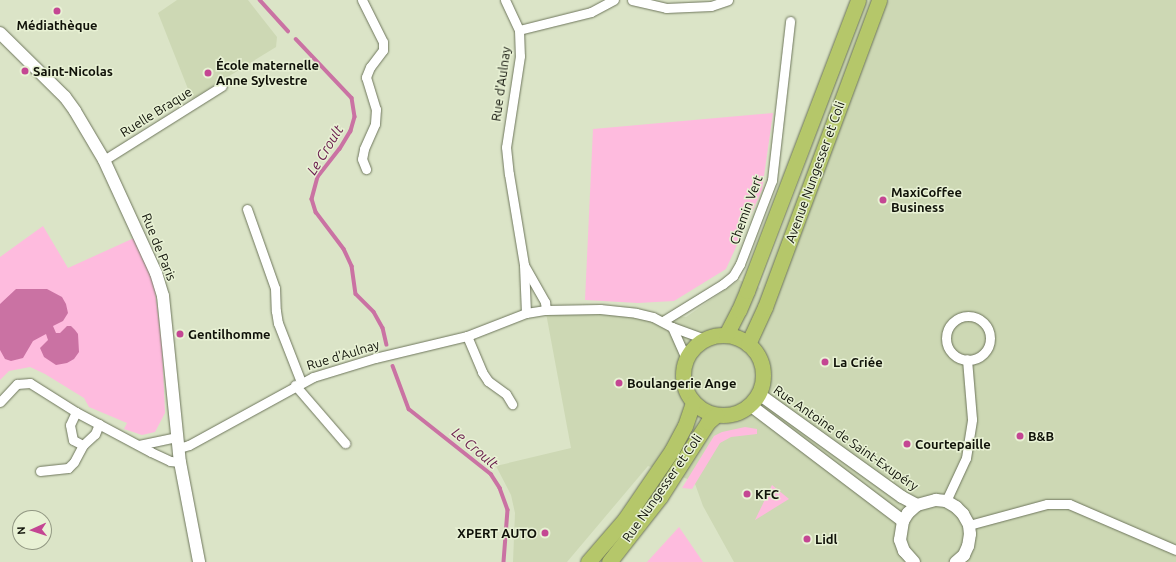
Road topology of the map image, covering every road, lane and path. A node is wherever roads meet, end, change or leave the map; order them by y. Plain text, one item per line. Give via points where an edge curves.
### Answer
1 (362, 0) edge
2 (505, 0) edge
3 (614, 0) edge
4 (632, 0) edge
5 (728, 0) edge
6 (858, 0) edge
7 (879, 0) edge
8 (790, 21) dead end
9 (519, 30) junction
10 (0, 32) edge
11 (222, 86) dead end
12 (104, 160) junction
13 (366, 169) dead end
14 (247, 209) dead end
15 (524, 265) junction
16 (546, 310) junction
17 (526, 313) junction
18 (663, 321) junction
19 (672, 327) junction
20 (726, 335) junction
21 (468, 336) junction
22 (705, 339) junction
23 (748, 344) junction
24 (686, 358) junction
25 (967, 360) junction
26 (298, 384) junction
27 (755, 399) junction
28 (0, 402) edge
29 (694, 403) junction
30 (512, 404) dead end
31 (76, 412) junction
32 (716, 415) junction
33 (99, 424) junction
34 (178, 443) junction
35 (345, 443) dead end
36 (83, 445) junction
37 (139, 445) junction
38 (180, 462) junction
39 (40, 471) dead end
40 (946, 501) junction
41 (917, 504) junction
42 (903, 521) junction
43 (969, 525) junction
44 (1176, 550) edge
45 (199, 562) edge
46 (588, 562) edge
47 (609, 562) edge
48 (912, 562) edge
49 (956, 562) edge

1 - 13 street via 383,42 382,50 366,77 376,109 375,124 362,159
2 - 9 street
3 - 9 street, Rue d'Aulnay via 591,12
4 - 5 street via 666,8 711,6
6 - 20 main road, Avenue Nungesser et Coli via 740,310
7 - 23 main road, Avenue Nungesser et Coli via 765,306
8 - 18 street, Chemin Vert via 772,180 740,264 733,276 723,284
9 - 15 street, Rue d'Aulnay via 520,56 506,146 508,174
10 - 12 street, Rue de Paris via 65,97
11 - 12 street, Ruelle Braque
12 - 34 street, Rue de Paris via 141,238 163,296
14 - 26 street via 275,288 278,323
15 - 16 street, Rue d'Aulnay via 545,302
15 - 17 street, Rue d'Aulnay
16 - 17 street, Rue d'Aulnay
16 - 18 street, Rue d'Aulnay via 600,309 636,313
17 - 21 street, Rue d'Aulnay
18 - 19 street, Rue d'Aulnay
19 - 22 street, Rue d'Aulnay
19 - 24 street
20 - 22 main road
20 - 23 main road via 738,337
21 - 26 street, Rue d'Aulnay via 375,358
21 - 30 street via 482,372 488,381 506,394
22 - 24 main road via 697,344
23 - 27 main road via 757,354 762,367 763,381
24 - 29 main road via 683,384
25 - 25 street via 974,359 984,352 989,335 988,329 980,320 968,316 957,319 946,334 951,352
25 - 40 street via 972,419 966,458
26 - 34 street, Rue d'Aulnay via 189,445
26 - 35 street
27 - 32 main road via 740,412
27 - 41 street, Rue Antoine de Saint-Exupéry
27 - 42 street
28 - 31 street via 17,384 30,383
29 - 32 main road via 706,412
29 - 46 main road, Rue Nungesser et Coli via 672,450 624,519
31 - 33 street
31 - 36 street via 70,425 73,440
32 - 47 main road, Rue Nungesser et Coli via 708,422 656,502
33 - 36 street via 95,434
33 - 37 street
34 - 37 street, Rue d'Aulnay
34 - 38 street, Rue de Paris
36 - 39 street via 68,468
37 - 38 street via 170,461
38 - 45 street, Rue de Paris
40 - 41 street via 936,500
40 - 43 street via 963,514
41 - 42 street
42 - 48 street via 900,540
43 - 44 street via 1047,504 1069,504
43 - 49 street via 968,546 964,555

